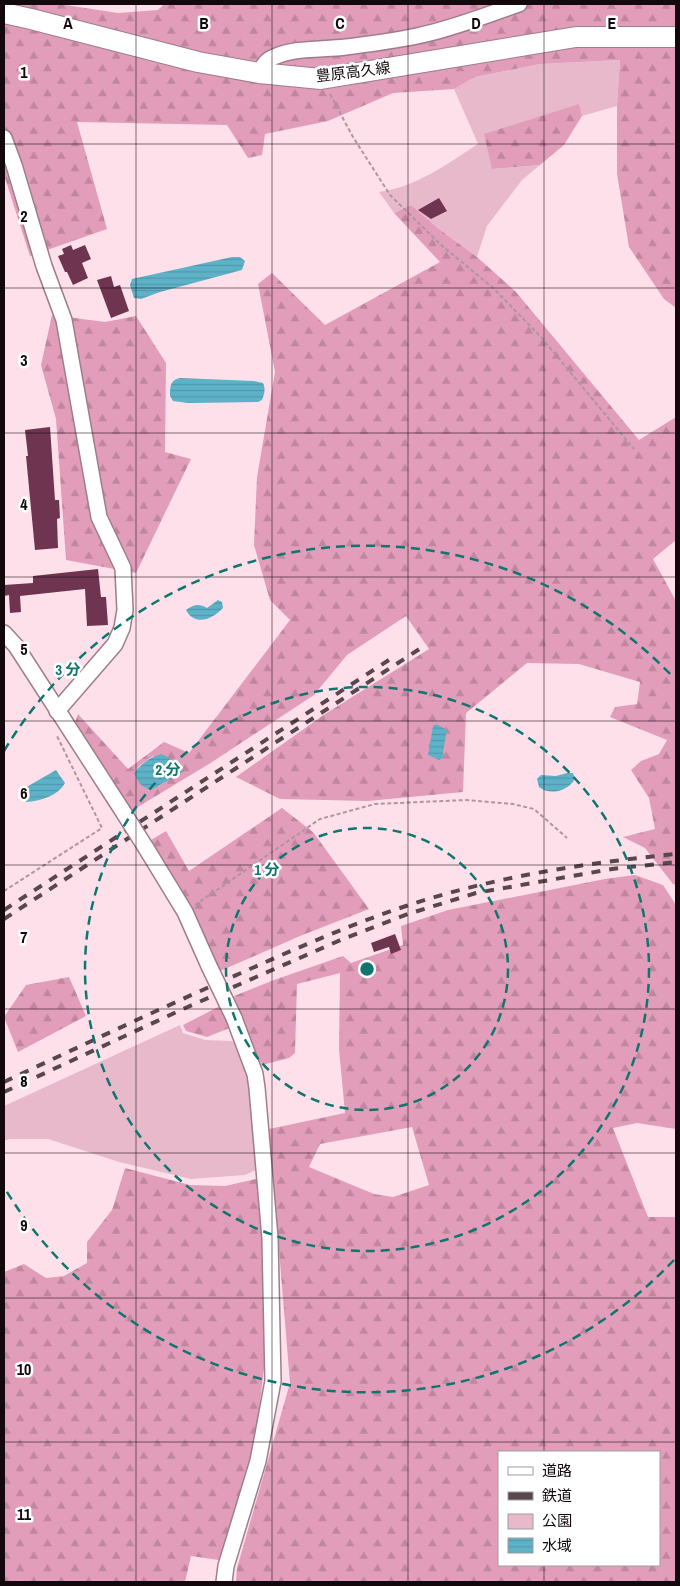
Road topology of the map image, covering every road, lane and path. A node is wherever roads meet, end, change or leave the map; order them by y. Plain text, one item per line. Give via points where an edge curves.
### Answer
1 (519, 4) edge
2 (4, 13) edge
3 (676, 37) edge
4 (259, 74) junction
5 (321, 79) junction
6 (4, 138) edge
7 (634, 449) dead end
8 (4, 633) edge
9 (57, 711) junction
10 (54, 730) dead end
11 (567, 838) dead end
12 (4, 891) edge
13 (185, 912) junction
14 (224, 1582) edge

1 - 4 street via 418,36 283,54 272,57
2 - 4 main road, 豊原高久線 via 198,62
3 - 5 main road, 豊原高久線 via 576,37
4 - 5 main road, 豊原高久線
5 - 7 path via 390,195 492,288 540,337
6 - 9 street via 64,320 100,517 123,568 125,610 115,644
8 - 9 street via 16,646
9 - 13 street, bridge
10 - 12 path via 102,828
11 - 13 path via 534,809 513,804 466,800 375,804 320,819
13 - 14 street, bridge via 234,1018 255,1074 270,1238 273,1381 258,1461

